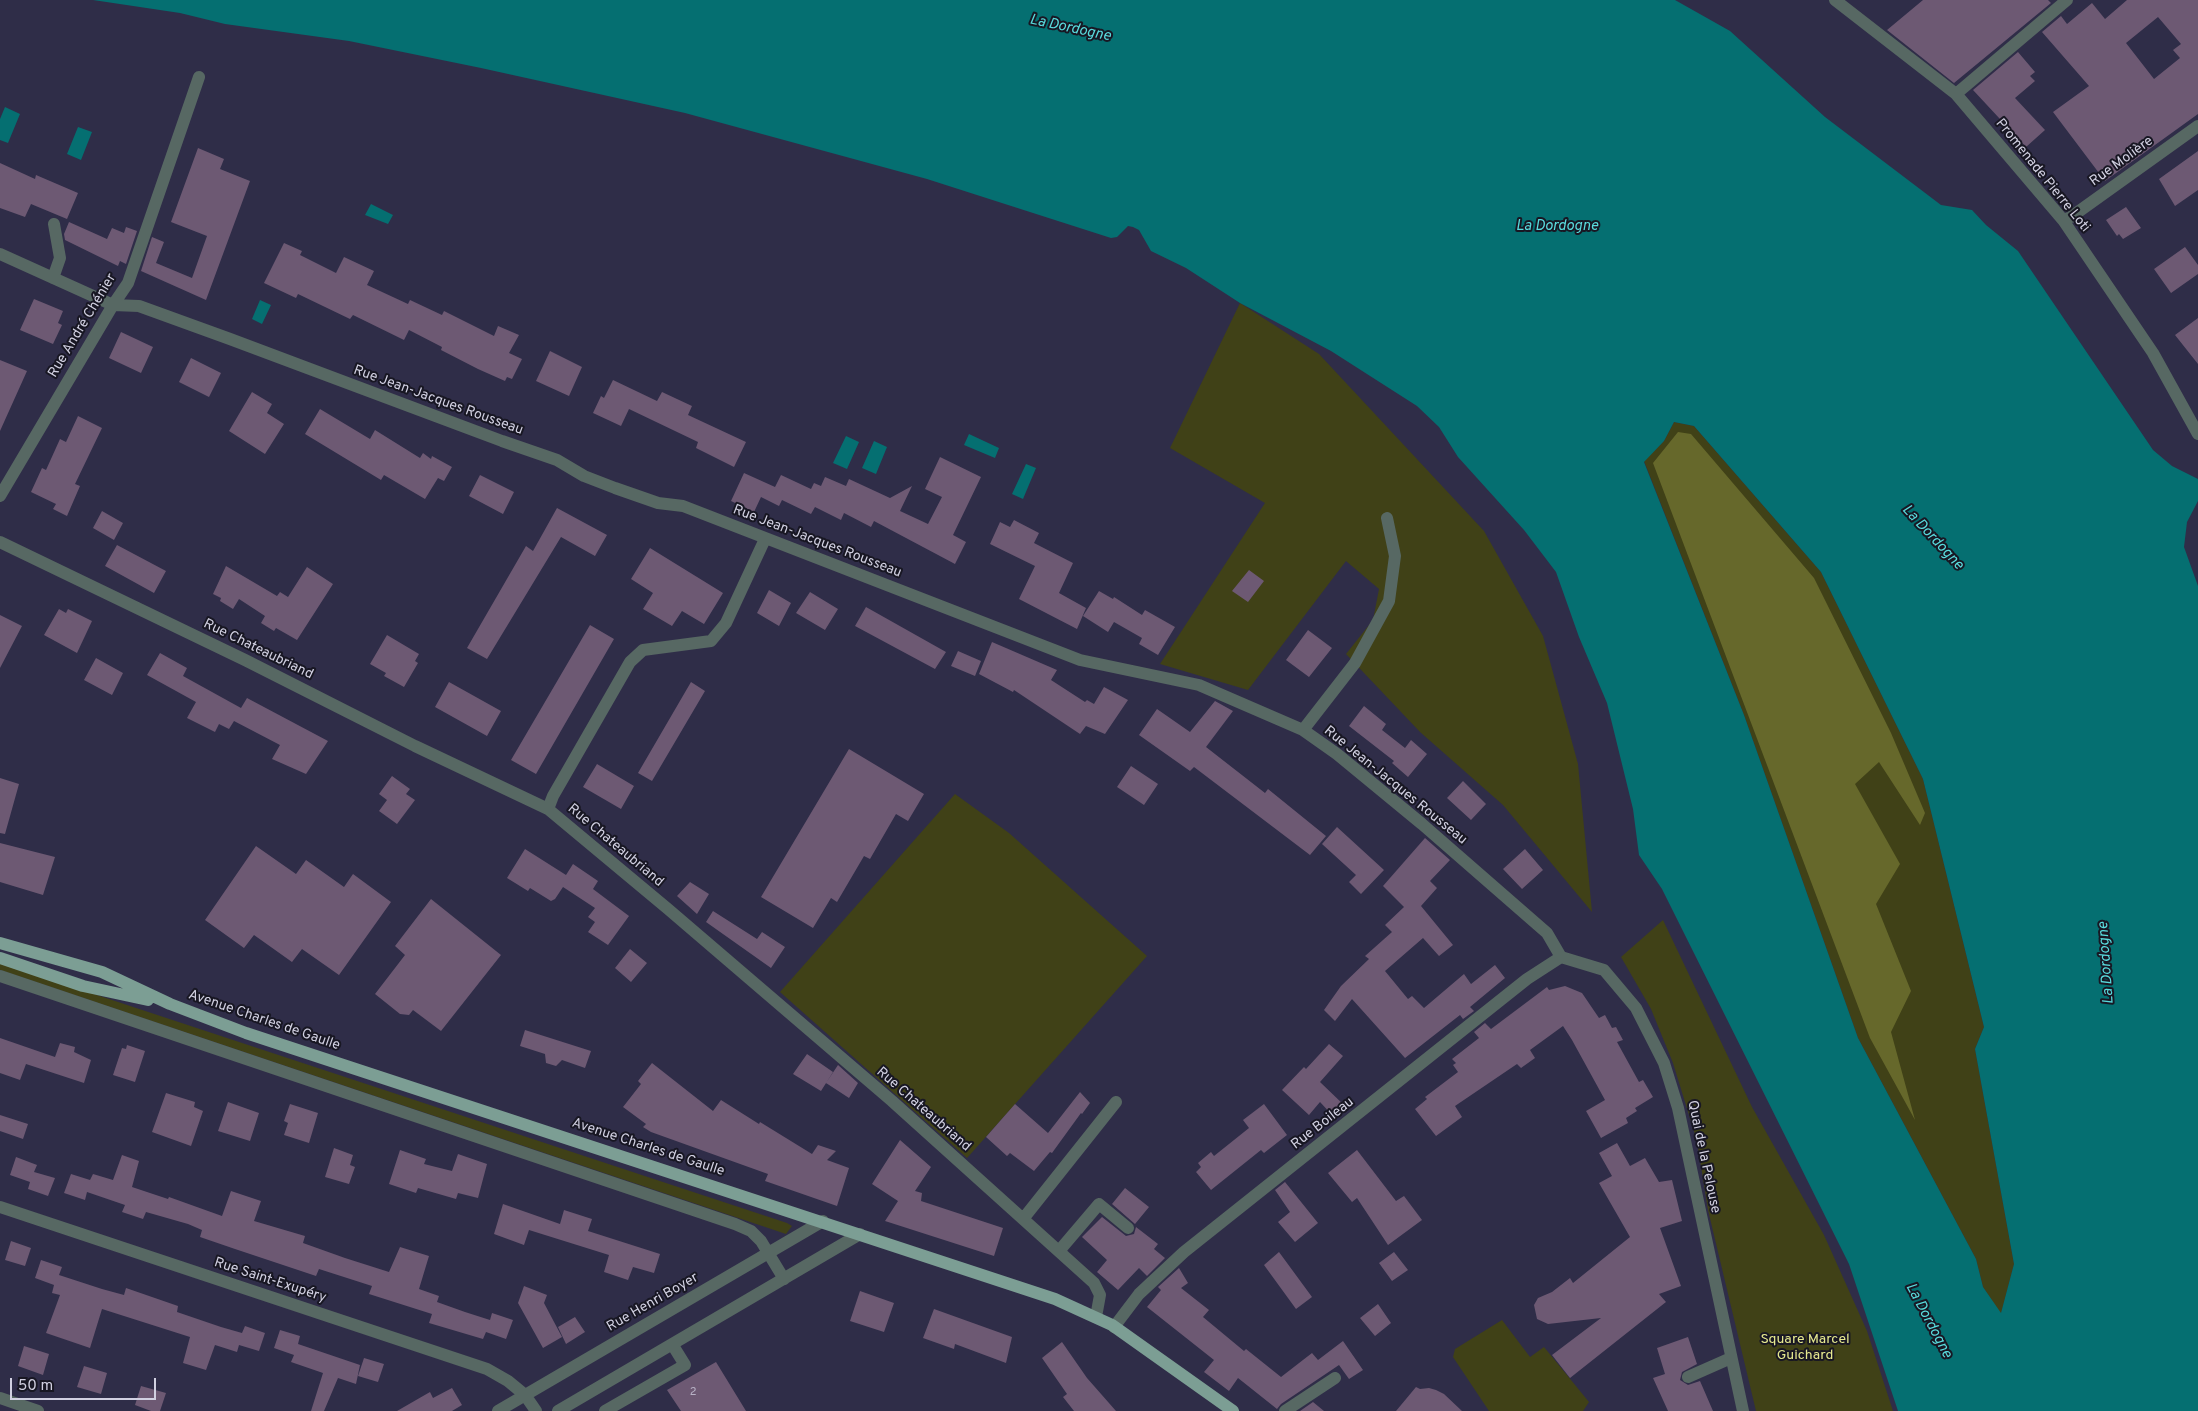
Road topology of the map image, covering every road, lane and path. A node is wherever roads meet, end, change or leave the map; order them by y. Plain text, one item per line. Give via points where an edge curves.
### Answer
1 (1835, 0) edge
2 (2067, 0) edge
3 (199, 76) dead end
4 (1956, 94) junction
5 (2198, 126) edge
6 (2063, 220) junction
7 (54, 224) dead end
8 (0, 254) edge
9 (53, 278) junction
10 (113, 305) junction
11 (2198, 434) edge
12 (0, 496) edge
13 (1387, 518) dead end
14 (765, 539) junction
15 (0, 542) edge
16 (1303, 730) junction
17 (548, 809) junction
18 (0, 943) edge
19 (1561, 957) junction
20 (0, 958) edge
21 (0, 976) edge
22 (170, 1004) junction
23 (1116, 1102) dead end
24 (0, 1207) edge
25 (1023, 1219) junction
26 (823, 1221) junction
27 (1128, 1228) dead end
28 (860, 1234) junction
29 (1059, 1251) junction
30 (769, 1253) junction
31 (784, 1279) junction
32 (1096, 1318) junction
33 (1114, 1327) junction
34 (672, 1344) junction
35 (1732, 1358) junction
36 (1688, 1377) dead end
37 (1336, 1378) dead end
38 (525, 1395) junction
39 (0, 1398) edge
40 (1229, 1410) edge
41 (38, 1411) edge
42 (498, 1411) edge
43 (536, 1411) edge
44 (558, 1411) edge
45 (605, 1411) edge
46 (1285, 1411) edge
47 (1743, 1411) edge

1 - 4 street, Promenade Pierre Loti
2 - 4 street
3 - 10 street, Rue André Chénier via 128,284
4 - 6 street, Promenade Pierre Loti
5 - 6 street, Rue Molière
6 - 11 street, Promenade Pierre Loti via 2153,353
7 - 9 street via 60,258
8 - 9 street, Rue Jean-Jacques Rousseau
9 - 10 street, Rue Jean-Jacques Rousseau
10 - 12 street, Rue André Chénier
10 - 14 street, Rue Jean-Jacques Rousseau via 143,308 557,460 584,476 615,488 658,503 683,506
13 - 16 street via 1395,556 1390,601 1354,663
14 - 16 street, Rue Jean-Jacques Rousseau via 1080,660 1199,685
14 - 17 street via 726,623 711,641 643,650 630,662
15 - 17 street, Rue Chateaubriand
16 - 19 street, Rue Jean-Jacques Rousseau via 1422,824 1547,933
17 - 25 street, Rue Chateaubriand via 892,1101
18 - 22 main road, Avenue Charles de Gaulle via 102,972
19 - 33 street, Rue Boileau via 1527,979 1184,1252 1139,1294
19 - 35 street, Quai de la Pelouse via 1604,970 1636,1008 1664,1063 1678,1108
20 - 22 main road, Avenue Charles de Gaulle via 83,986
21 - 30 street via 735,1224 751,1231
22 - 26 main road, Avenue Charles de Gaulle via 246,1033
23 - 25 street
24 - 38 street, Rue Saint-Exupéry via 487,1369
25 - 29 street, Rue Chateaubriand
26 - 28 main road, Avenue Charles de Gaulle
26 - 30 street, Rue Henri Boyer
27 - 29 street via 1099,1204
28 - 31 street
28 - 32 main road, Avenue Charles de Gaulle via 1055,1299
29 - 32 street, Rue Chateaubriand via 1094,1283 1100,1295
30 - 31 street
30 - 38 street, Rue Henri Boyer
31 - 34 street
32 - 33 main road, Avenue Charles de Gaulle
33 - 40 main road, Avenue Charles de Gaulle
34 - 44 street
34 - 45 street via 685,1365
35 - 36 street
35 - 47 street, Quai de la Pelouse
37 - 46 street
38 - 42 street, Rue Henri Boyer
38 - 43 street, Rue Saint-Exupéry
39 - 41 street

